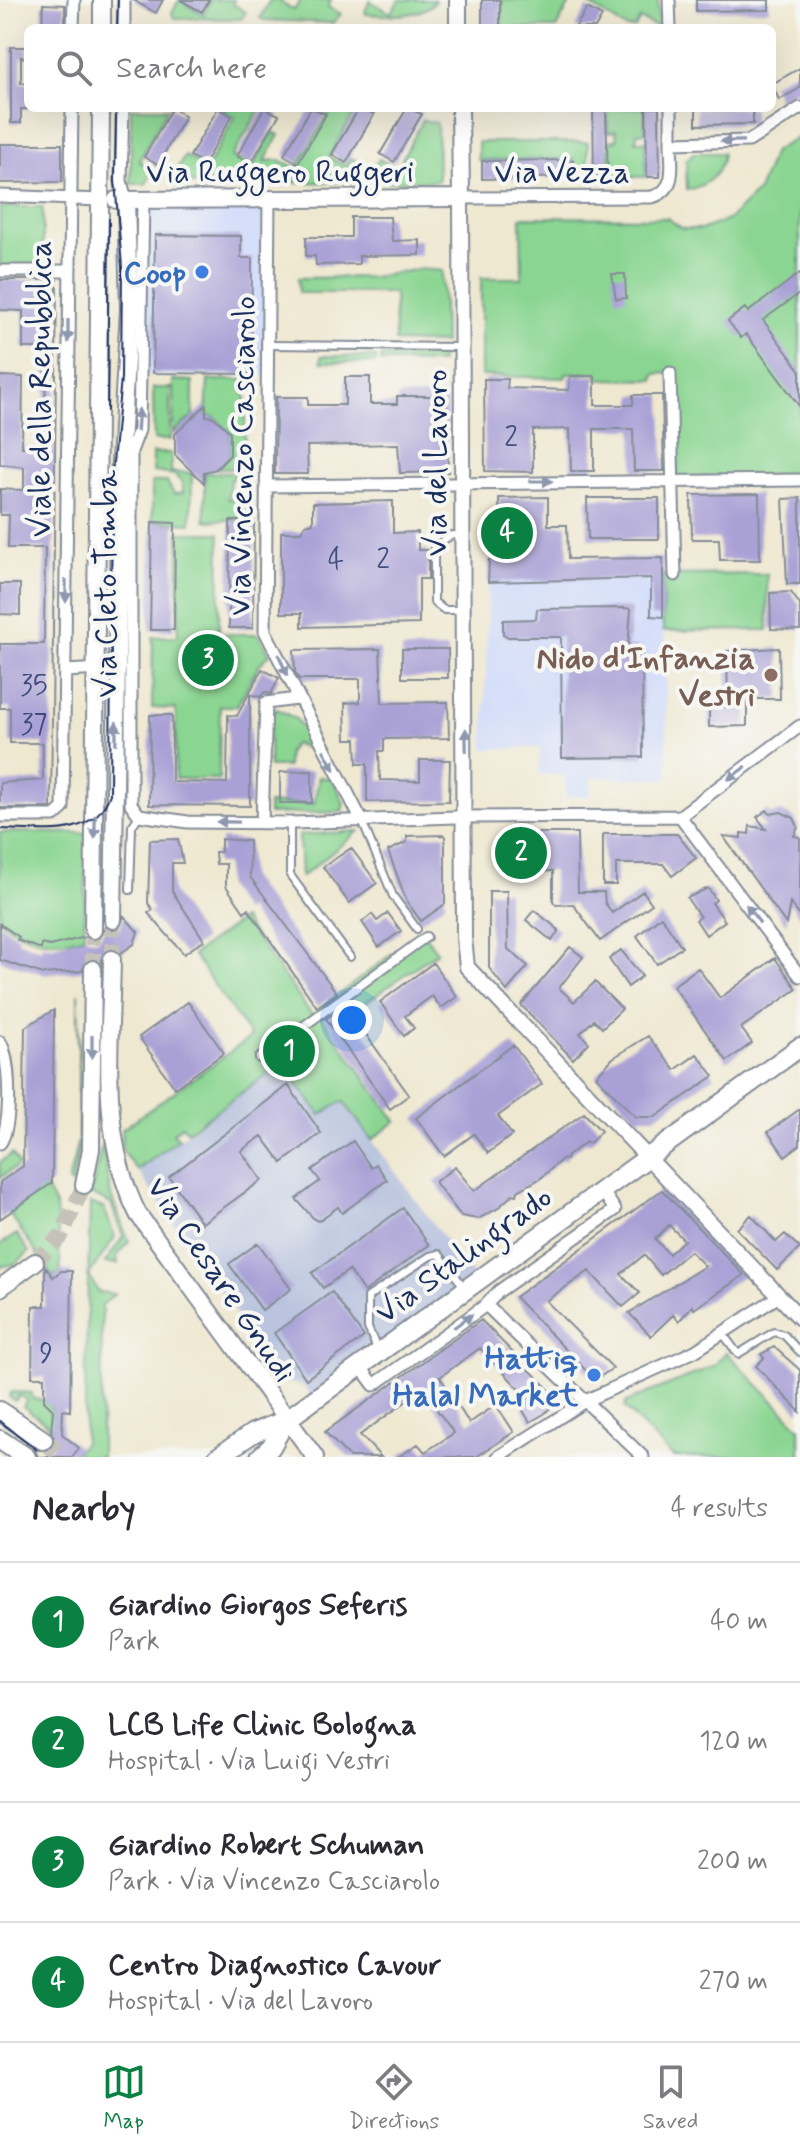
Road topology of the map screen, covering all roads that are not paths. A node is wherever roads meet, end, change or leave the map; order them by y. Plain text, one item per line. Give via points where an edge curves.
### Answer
1 (74, 0) edge
2 (102, 0) edge
3 (124, 0) edge
4 (458, 0) edge
5 (669, 0) edge
6 (73, 24) edge
7 (102, 24) edge
8 (124, 24) edge
9 (458, 24) edge
10 (670, 24) edge
11 (800, 108) edge
12 (72, 112) edge
13 (101, 112) edge
14 (123, 112) edge
15 (460, 112) edge
16 (671, 112) edge
17 (671, 143) junction
18 (0, 196) edge
19 (70, 197) junction
20 (461, 198) junction
21 (269, 199) junction
22 (100, 200) junction
23 (134, 200) junction
24 (0, 271) edge
25 (68, 271) junction
26 (269, 345) junction
27 (462, 347) junction
28 (670, 373) dead end
29 (800, 480) edge
30 (463, 481) junction
31 (674, 482) junction
32 (267, 486) junction
33 (463, 536) junction
34 (675, 575) dead end
35 (463, 610) junction
36 (96, 668) junction
37 (125, 668) junction
38 (65, 671) junction
39 (297, 699) junction
40 (800, 726) edge
41 (139, 815) junction
42 (0, 816) edge
43 (680, 816) junction
44 (465, 818) junction
45 (362, 821) junction
46 (262, 823) junction
47 (290, 823) junction
48 (94, 881) junction
49 (130, 890) dead end
50 (417, 929) dead end
51 (93, 930) tunnel mouth
52 (426, 937) dead end
53 (350, 957) dead end
54 (112, 959) tunnel mouth
55 (93, 969) tunnel mouth
56 (800, 976) edge
57 (0, 1042) edge
58 (800, 1047) edge
59 (260, 1058) dead end
60 (0, 1143) edge
61 (646, 1158) junction
62 (84, 1185) tunnel mouth
63 (602, 1190) junction
64 (35, 1262) tunnel mouth
65 (3, 1284) edge
66 (466, 1289) junction
67 (779, 1296) junction
68 (486, 1305) junction
69 (800, 1318) edge
70 (723, 1334) junction
71 (800, 1352) edge
72 (378, 1353) junction
73 (360, 1366) junction
74 (585, 1401) junction
75 (0, 1411) edge
76 (286, 1420) junction
77 (0, 1440) edge
78 (43, 1440) tunnel mouth
79 (26, 1457) edge
80 (218, 1457) edge
81 (260, 1457) edge
82 (315, 1457) edge
83 (498, 1457) edge
84 (643, 1457) edge

1 - 6 street
2 - 7 main road
3 - 8 street
4 - 9 main road
5 - 10 street
11 -> 17 street, Via Vezza via 749,141
12 - 19 street, Viale della Repubblica
13 - 22 main road, Viale della Repubblica
14 - 23 street, Viale della Repubblica via 121,181
15 - 20 main road, Via del Lavoro
16 - 17 street
17 - 20 street, Via Vezza via 672,180 661,194
18 - 19 street
19 - 22 street
19 - 25 street, Viale della Repubblica
20 - 21 main road, Via Ruggero Ruggeri
20 - 27 street, Via del Lavoro
21 - 23 main road, Via Ruggero Ruggeri
21 - 26 street, Via Vincenzo Casciarolo
22 - 23 main road, Via Ruggero Ruggeri
22 - 36 main road, Viale della Repubblica
37 -> 23 main road, Viale della Repubblica via 120,462
24 - 25 street
25 -> 38 street, Viale della Repubblica
26 - 27 lane
26 - 32 street, Via Vincenzo Casciarolo
27 - 30 street, Via del Lavoro
28 - 31 street
29 - 31 street
30 -> 31 street
30 - 32 street
30 - 33 street, Via del Lavoro
31 - 34 street
32 -> 39 street, Via Vincenzo Casciarolo via 265,631
33 - 35 street, Via del Lavoro
33 - 35 lane via 436,543 434,602 444,610
44 -> 35 street, Via del Lavoro
36 - 37 street
36 - 38 street
36 -> 48 main road, Viale della Repubblica
37 - 41 street, Via Cleto Tomba via 131,804
48 -> 37 main road, Viale della Repubblica via 113,920
38 - 42 street, Viale della Repubblica via 61,812
39 -> 45 street, Via Vincenzo Casciarolo
39 - 46 street via 266,703
40 -> 43 street
46 -> 41 street
41 - 49 lane via 132,826
43 - 44 street
56 -> 43 street
44 - 45 street
44 - 61 street, Via del Lavoro via 467,967
45 - 47 street
45 - 50 lane via 393,896
46 - 47 street
47 - 53 lane via 290,875
48 - 51 main road, Viale della Repubblica
52 - 59 street
54 - 76 main road, Via Cesare Gnudi via 110,1119 119,1170 138,1214
55 -> 62 main road via 91,1149
57 - 60 street via 7,1066 6,1130
58 - 61 main road, Via Stalingrado
61 - 63 main road, Via Stalingrado
61 - 67 street, Via del Lavoro
63 - 66 main road, Via Stalingrado
63 - 68 street, Via Stalingrado via 615,1210
64 - 65 main road
66 - 72 main road, Via Stalingrado
66 - 72 lane via 439,1254 368,1297 368,1328
67 - 69 street, Via del Lavoro
67 - 70 street
73 -> 68 street, Via Stalingrado via 374,1385
68 - 74 street, Via Stalingrado
70 - 71 lane via 738,1354 774,1332
70 - 74 street
72 - 73 main road, Via Stalingrado
73 - 76 main road, Via Stalingrado
74 - 83 street
74 - 84 street, Via Stalingrado
75 - 78 main road
76 - 80 main road, Via Stalingrado via 253,1433
76 - 81 main road, Via Stalingrado
76 - 82 main road, Via Cesare Gnudi
77 - 79 main road

